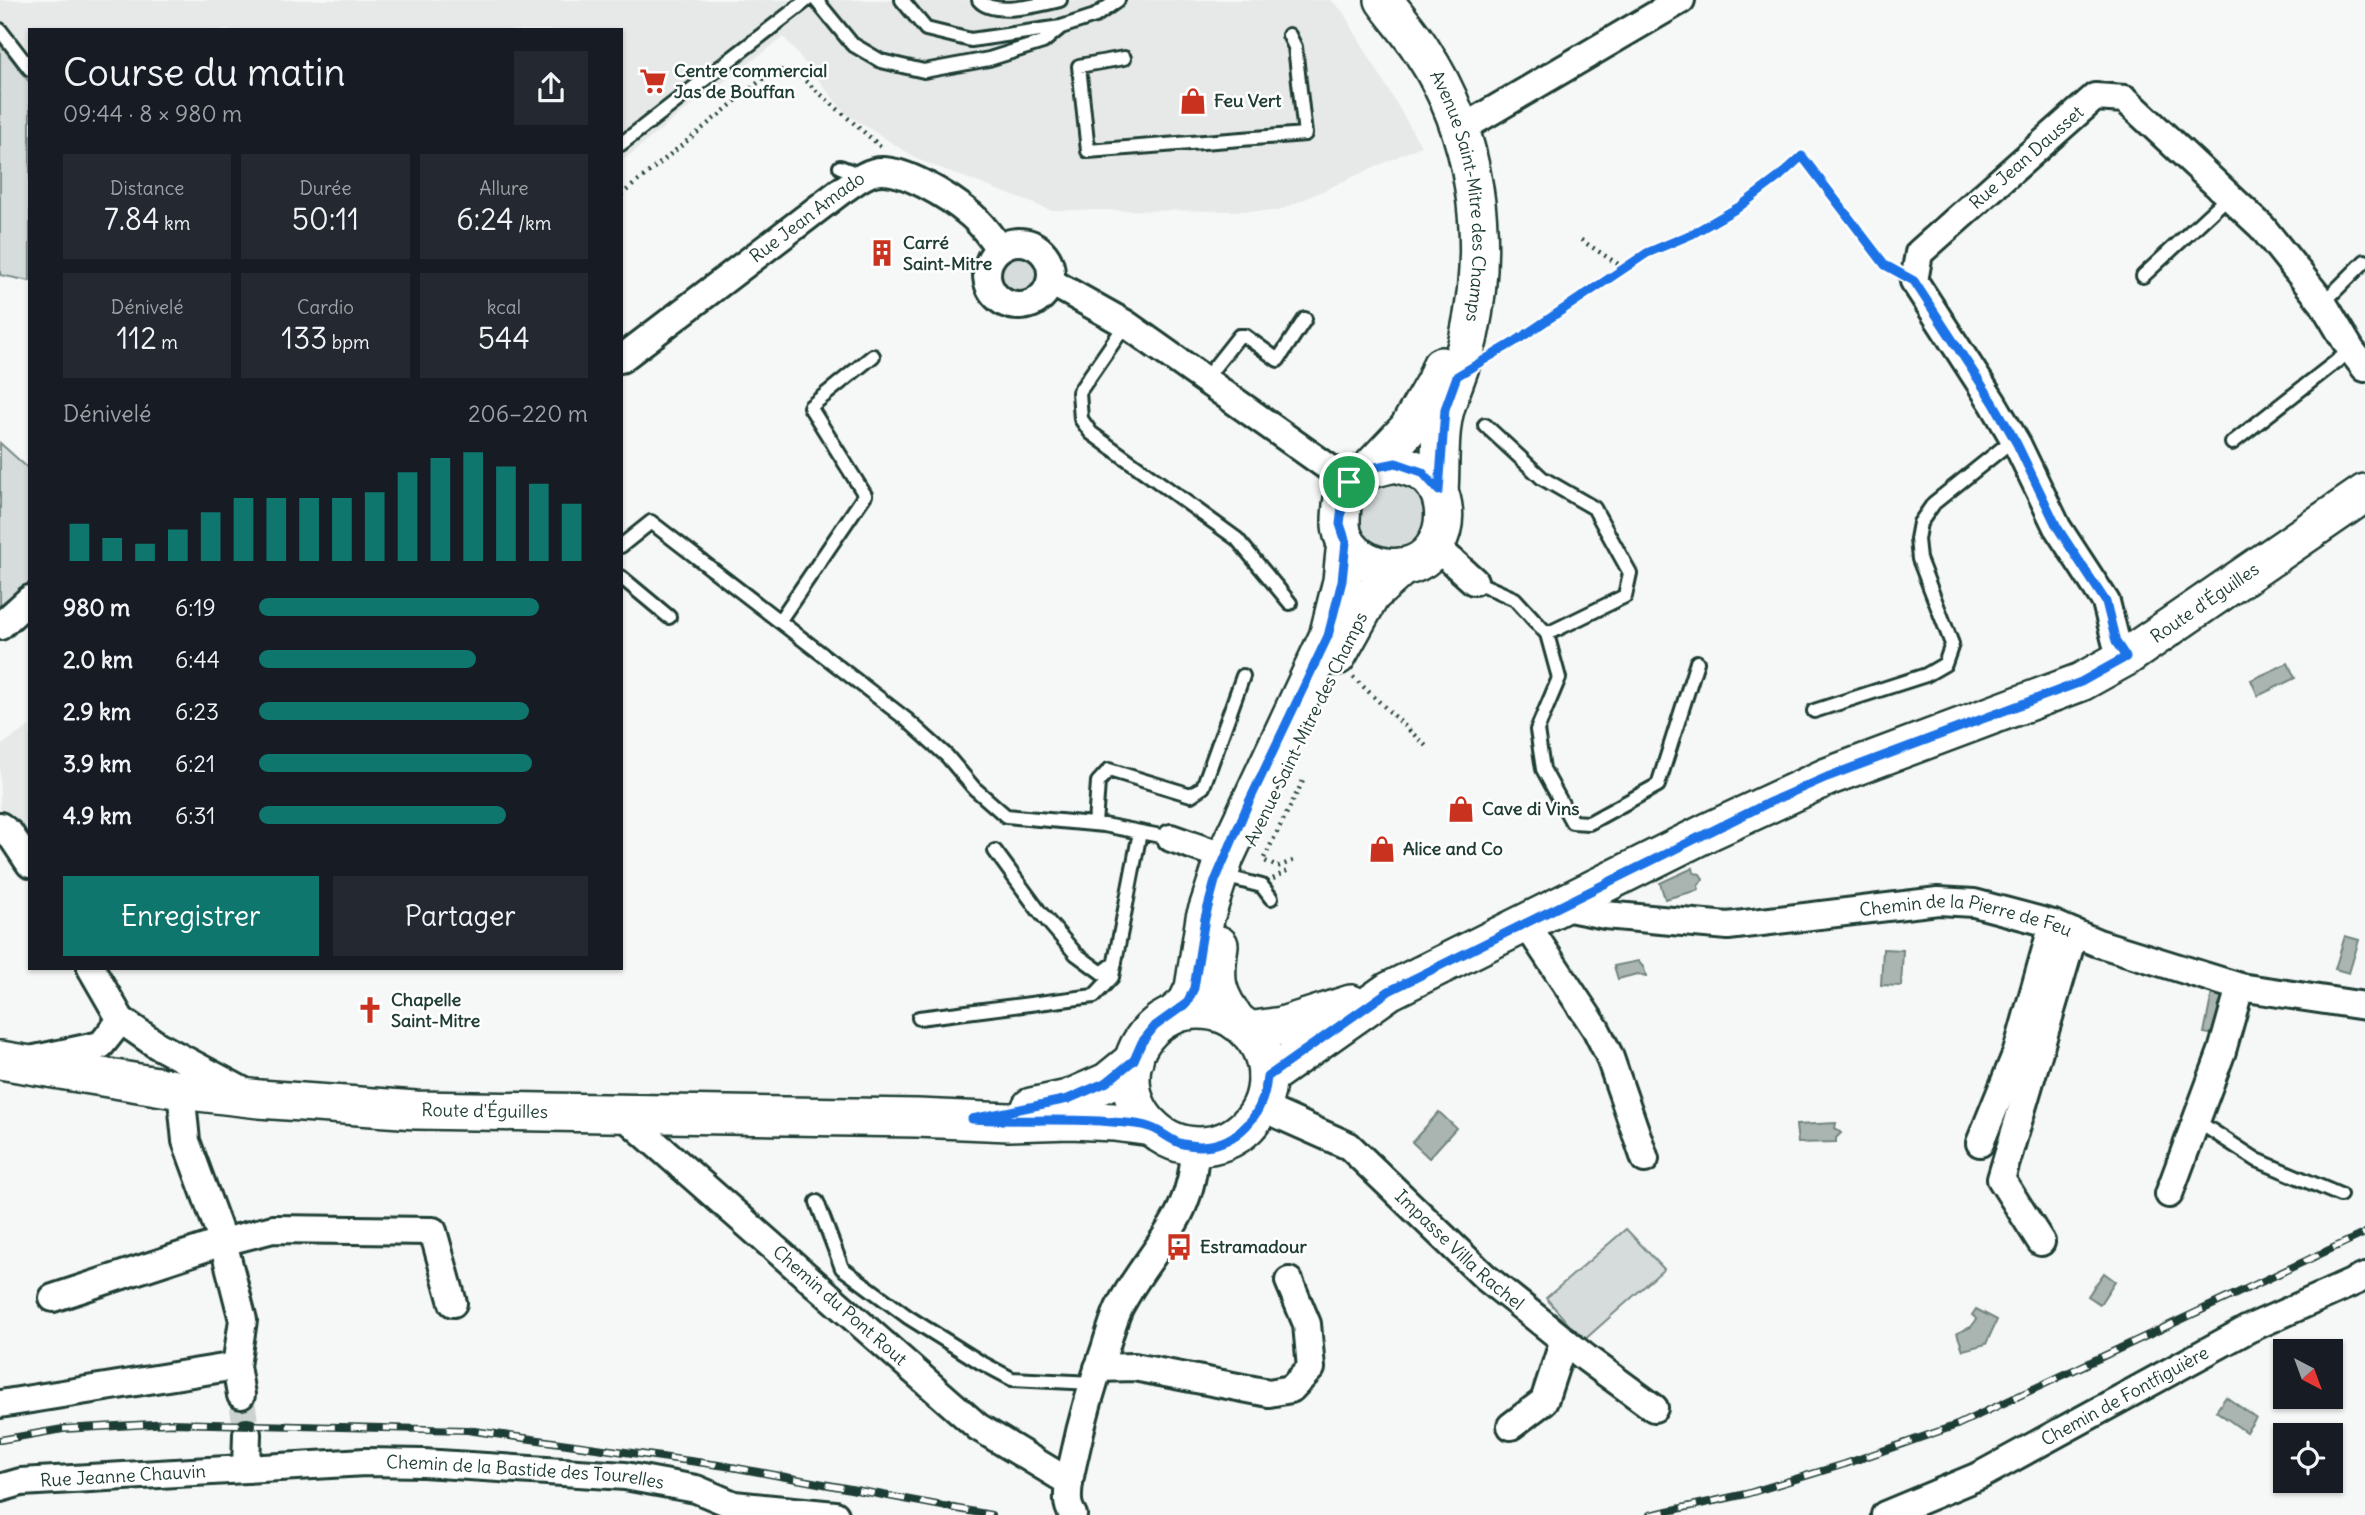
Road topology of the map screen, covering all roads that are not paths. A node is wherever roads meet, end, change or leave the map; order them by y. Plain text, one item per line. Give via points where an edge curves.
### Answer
1 (807, 0) edge
2 (816, 0) edge
3 (902, 0) edge
4 (979, 0) edge
5 (1059, 0) edge
6 (1118, 0) edge
7 (1361, 0) edge
8 (1384, 0) edge
9 (1681, 0) edge
10 (1061, 27) junction
11 (0, 30) edge
12 (1289, 35) dead end
13 (1124, 58) dead end
14 (28, 66) edge
15 (1461, 129) junction
16 (623, 142) edge
17 (840, 167) dead end
18 (864, 176) junction
19 (2230, 196) junction
20 (999, 248) junction
21 (2365, 261) edge
22 (2143, 276) dead end
23 (1051, 282) junction
24 (2323, 303) junction
25 (1306, 319) dead end
26 (1126, 324) junction
27 (873, 356) dead end
28 (623, 357) edge
29 (2358, 359) edge
30 (1205, 379) junction
31 (1485, 425) dead end
32 (2014, 439) junction
33 (2232, 443) dead end
34 (1360, 475) junction
35 (1439, 491) junction
36 (2365, 493) edge
37 (1346, 542) junction
38 (623, 544) edge
39 (1435, 546) junction
40 (1402, 567) junction
41 (623, 579) edge
42 (1474, 581) joint
43 (28, 602) edge
44 (1290, 603) dead end
45 (669, 617) dead end
46 (780, 620) junction
47 (0, 625) edge
48 (1546, 634) junction
49 (2126, 657) junction
50 (1697, 662) dead end
51 (1243, 676) dead end
52 (1814, 711) dead end
53 (1095, 824) junction
54 (0, 826) edge
55 (1140, 832) junction
56 (1171, 838) joint
57 (995, 851) dead end
58 (28, 861) edge
59 (1230, 868) junction
60 (1270, 898) dead end
61 (1559, 906) junction
62 (1525, 922) junction
63 (2064, 928) junction
64 (1115, 963) junction
65 (92, 970) edge
66 (2240, 987) junction
67 (1389, 991) junction
68 (2364, 1004) edge
69 (1172, 1016) junction
70 (919, 1018) dead end
71 (121, 1020) junction
72 (1243, 1026) junction
73 (1134, 1060) junction
74 (8, 1062) edge
75 (181, 1090) junction
76 (1264, 1092) junction
77 (259, 1099) junction
78 (622, 1114) junction
79 (972, 1119) junction
80 (2197, 1121) junction
81 (1152, 1127) junction
82 (1980, 1143) dead end
83 (1195, 1146) junction
84 (1645, 1159) dead end
85 (2169, 1194) dead end
86 (2340, 1195) dead end
87 (817, 1202) dead end
88 (223, 1242) junction
89 (2041, 1242) dead end
90 (2365, 1277) edge
91 (1289, 1281) dead end
92 (54, 1298) dead end
93 (453, 1303) dead end
94 (1564, 1340) junction
95 (236, 1366) junction
96 (1095, 1376) junction
97 (241, 1395) tunnel mouth
98 (0, 1404) edge
99 (1654, 1408) dead end
100 (1511, 1426) dead end
101 (247, 1434) tunnel mouth
102 (246, 1469) junction
103 (1069, 1482) junction
104 (0, 1488) edge
105 (835, 1515) edge
106 (1073, 1515) edge
107 (1885, 1515) edge

1 - 16 lane
2 - 10 lane via 852,44 880,61 923,71 989,59 1043,42
3 - 10 lane via 926,29 971,40
4 - 5 lane via 1002,10
6 - 10 lane via 1095,16
7 - 34 street, Avenue Saint-Mitre des Champs via 1405,62 1444,141 1463,226 1463,267 1448,348 1439,371 1408,429
8 - 15 street, Avenue Saint-Mitre des Champs via 1423,51
9 - 15 street
11 - 14 lane
12 - 13 lane via 1295,47 1305,134 1088,151 1079,66
15 - 35 street, Avenue Saint-Mitre des Champs via 1475,186 1476,303 1445,409
17 - 18 lane
18 - 20 street, Rue Jean Amado via 876,171 908,175 969,213
18 - 28 street, Rue Jean Amado
19 - 22 lane
19 - 24 street, Rue Jean Dausset via 2262,227
19 - 32 street, Rue Jean Dausset via 2125,99 2095,97 1919,253 1914,281
20 - 23 street via 1023,242 1040,249 1050,265
20 - 23 street via 989,258 986,278 989,289 1005,304 1016,307 1037,301
21 - 24 lane
23 - 26 street
24 - 29 street, Rue Jean Dausset
25 - 30 lane via 1278,360 1239,336
26 - 30 street
26 - 44 lane via 1079,392 1081,419 1091,433 1237,538
27 - 46 lane via 810,407 865,495
29 - 33 lane
30 - 34 street
31 - 48 lane via 1542,478 1594,508 1630,573 1626,596
32 - 49 street via 2057,527 2106,602 2116,642
32 - 52 lane via 1934,503 1920,523 1919,559 1951,645 1945,664 1926,675
34 - 35 street via 1396,463 1422,472
34 - 37 street via 1343,498 1340,524
35 - 39 street via 1444,523
36 - 49 street, Route d'Éguilles
37 - 40 street via 1360,557 1381,567
37 - 59 street, Avenue Saint-Mitre des Champs via 1328,636
38 - 46 lane via 651,523
39 - 40 street via 1418,562
39 - 42 street
40 - 59 street, Avenue Saint-Mitre des Champs via 1371,595 1335,659 1265,809
41 - 45 lane
42 - 48 lane via 1515,599
43 - 47 street
46 - 53 lane via 906,719 1006,816
48 - 50 lane via 1559,678 1537,730 1543,769 1572,822 1589,823 1658,785
49 - 61 street, Route d'Éguilles via 2069,687 1804,787
51 - 53 lane via 1203,787 1191,795 1109,770 1098,782
53 - 55 lane
54 - 58 street
55 - 56 lane
55 - 64 lane
56 - 59 street
57 - 64 lane via 1076,954 1102,973
59 - 60 lane via 1262,886
59 - 69 street, Avenue Saint-Mitre des Champs via 1205,918 1194,988 1187,1003
59 - 72 street, Avenue Saint-Mitre des Champs via 1215,974 1221,1001
61 - 62 street, Route d'Éguilles
61 - 63 street, Chemin de la Pierre de Feu via 1605,915 1728,926 1938,901 1974,904
62 - 67 street, Route d'Éguilles
62 - 84 street via 1596,1029
63 - 66 street, Chemin de la Pierre de Feu
63 - 82 street
63 - 89 street via 2001,1179
64 - 70 lane via 1112,977 1094,996
65 - 71 street
66 - 68 street, Chemin de la Pierre de Feu
66 - 80 street
67 - 72 street, Route d'Éguilles via 1282,1026
67 - 76 street, Route d'Éguilles
69 - 72 street via 1208,1010
69 - 73 street via 1155,1026
71 - 74 street via 101,1045
71 - 77 street via 157,1045
72 - 76 street via 1259,1044 1265,1060
73 - 79 street, Route d'Éguilles via 1107,1082 1068,1099
73 - 81 street via 1133,1096
74 - 75 street, Route d'Éguilles
75 - 77 street, Route d'Éguilles
75 - 88 street via 186,1141
76 - 83 street via 1250,1124 1215,1144
76 - 94 street, Impasse Villa Rachel via 1349,1146 1485,1277
77 - 78 street, Route d'Éguilles via 416,1110
78 - 79 street, Route d'Éguilles
78 - 103 street, Chemin du Pont Rout via 978,1427
79 - 81 street, Route d'Éguilles via 1103,1121
80 - 85 street
80 - 86 lane via 2257,1160
81 - 83 street via 1164,1137
83 - 96 street via 1195,1168 1181,1214 1118,1310
87 - 96 lane via 842,1268 980,1363 1012,1379
88 - 92 street
88 - 93 street via 273,1229 433,1231
88 - 95 street via 243,1320
90 - 107 street, Chemin de Fontfiguière via 2248,1329 1981,1475
91 - 96 street via 1307,1324 1311,1367 1292,1389 1269,1393 1134,1367
94 - 99 street, Impasse Villa Rachel
94 - 100 street via 1544,1401
95 - 97 street
95 - 98 street
96 - 103 street
101 - 102 street
102 - 104 street, Rue Jeanne Chauvin via 21,1482
102 - 105 street, Chemin de la Bastide des Tourelles via 423,1463 625,1476 696,1489 734,1505
103 - 106 street via 1067,1504

